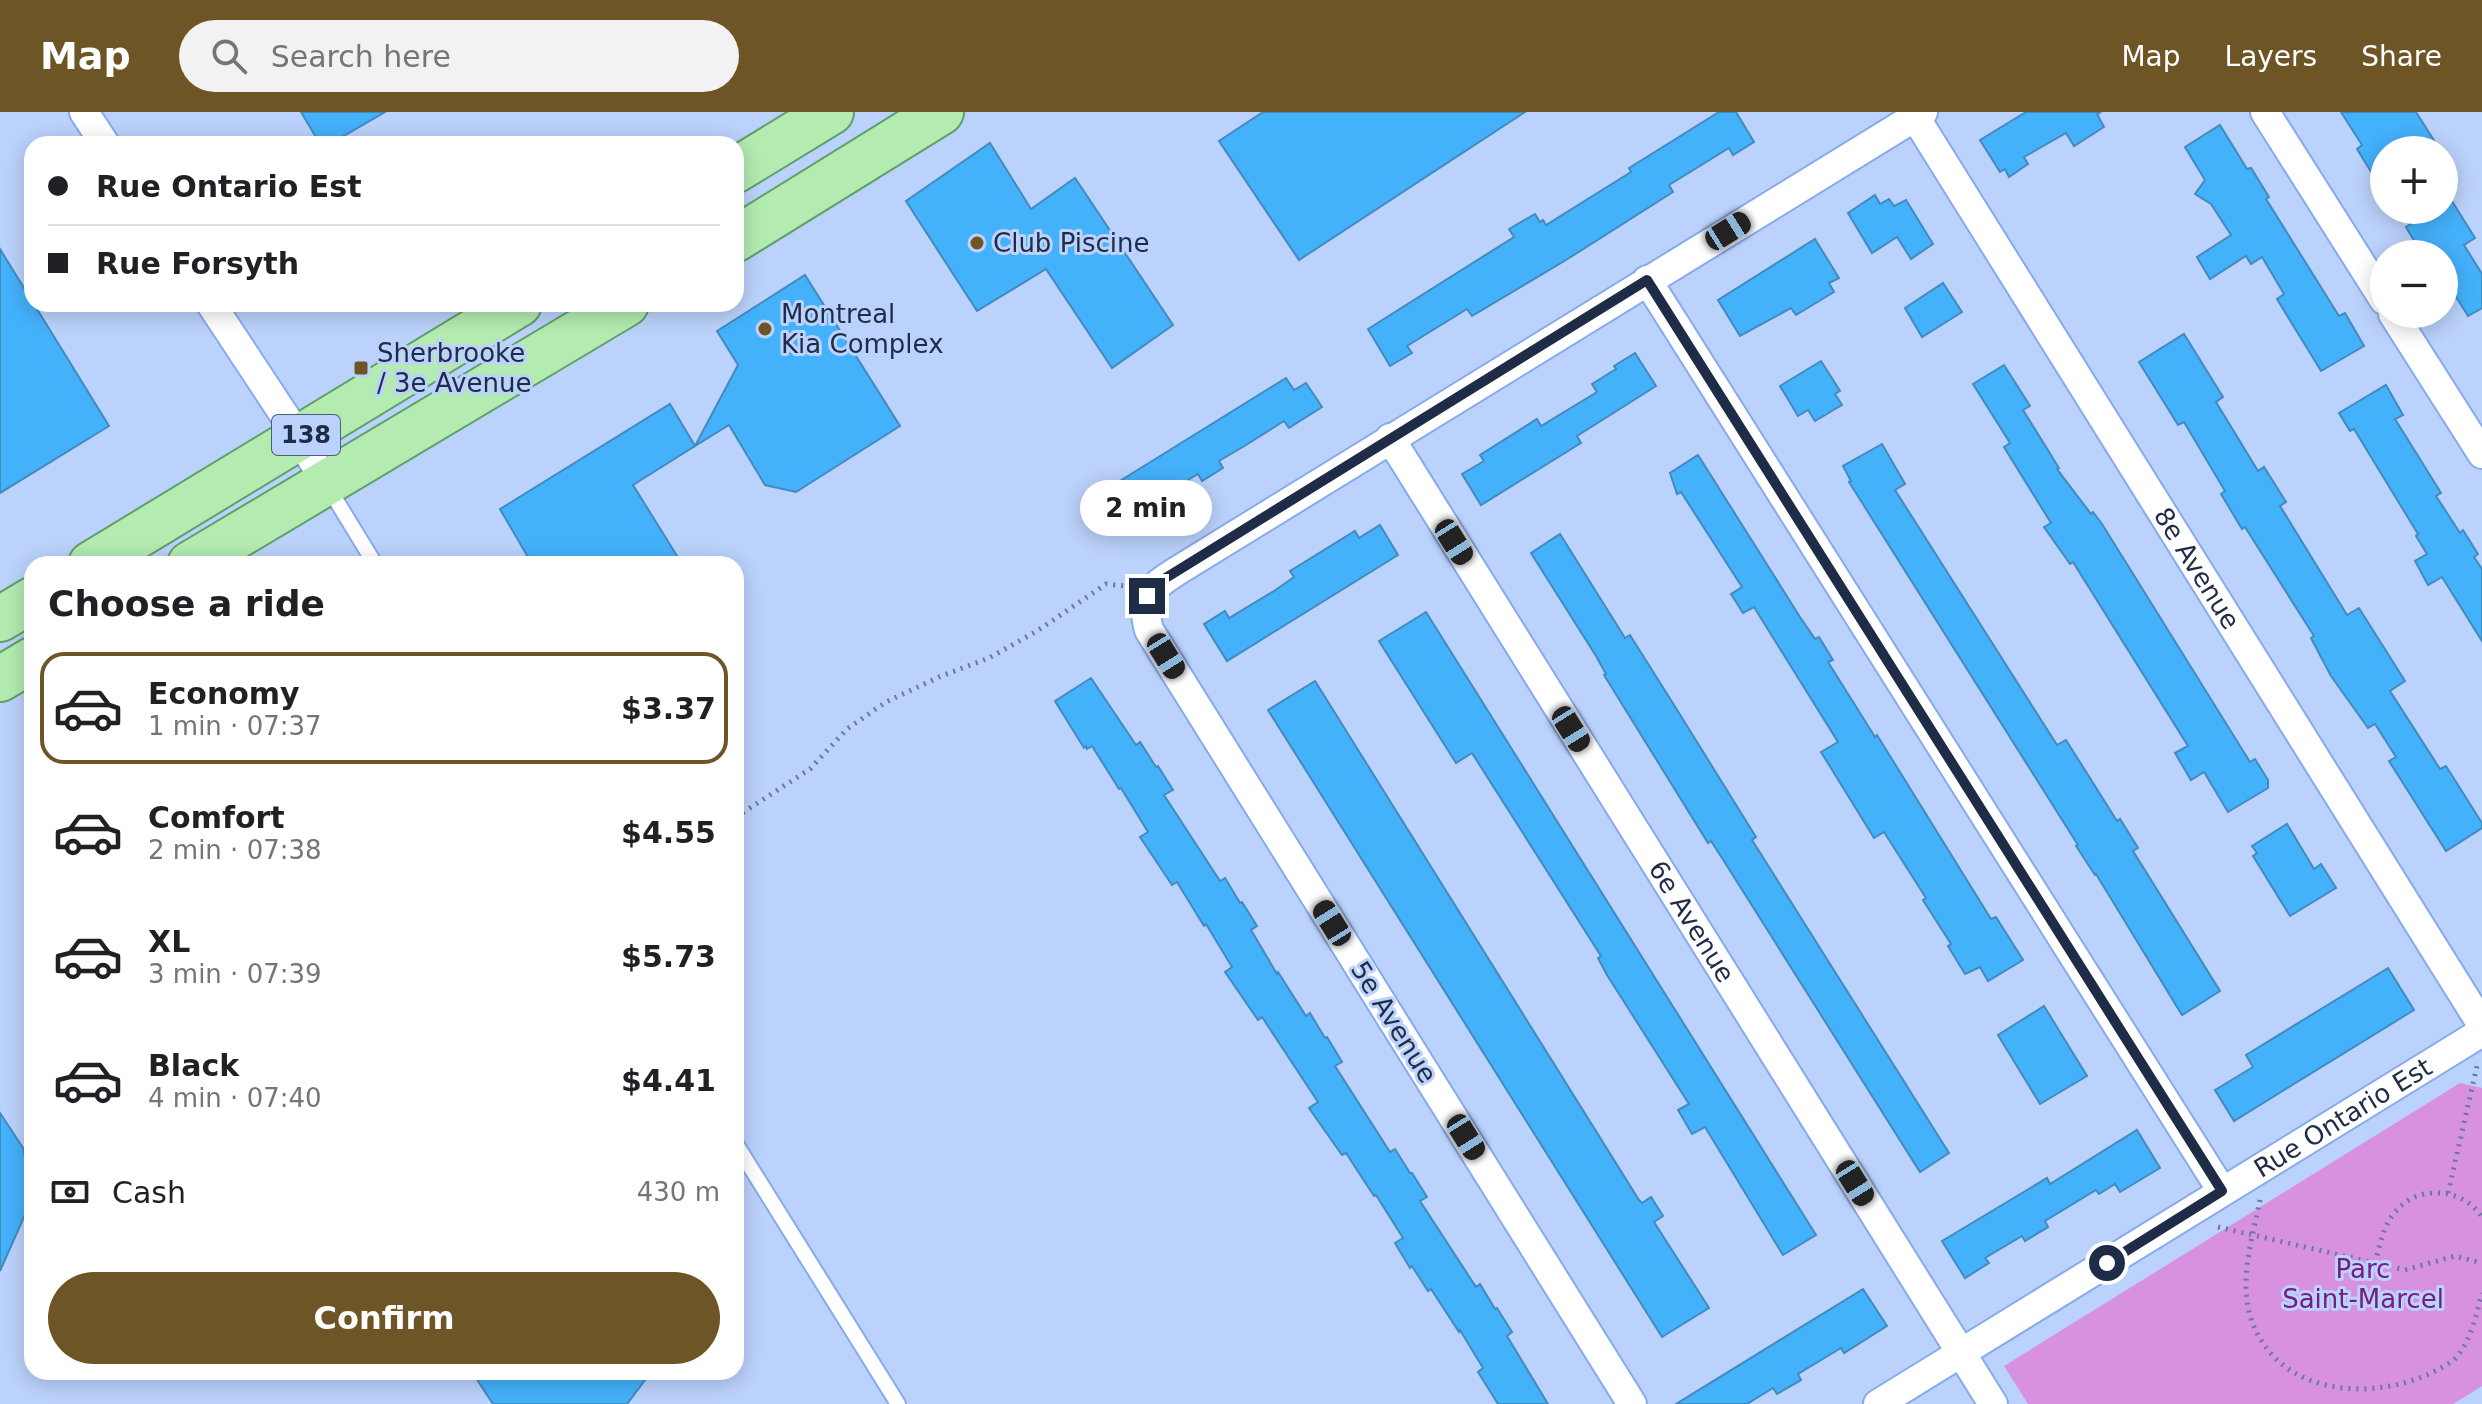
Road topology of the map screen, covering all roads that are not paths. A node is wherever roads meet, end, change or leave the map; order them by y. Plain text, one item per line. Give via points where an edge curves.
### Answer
1 (84, 112) edge
2 (941, 112) edge
3 (2265, 112) edge
4 (1916, 114) edge
5 (817, 116) edge
6 (100, 136) edge
7 (744, 165) edge
8 (846, 172) junction
9 (744, 234) edge
10 (2370, 278) edge
11 (1647, 280) junction
12 (216, 312) edge
13 (506, 312) edge
14 (613, 312) edge
15 (2402, 328) edge
16 (1390, 438) junction
17 (300, 439) junction
18 (2482, 454) edge
19 (326, 483) junction
20 (104, 556) edge
21 (203, 556) edge
22 (370, 556) edge
23 (24, 605) edge
24 (0, 619) edge
25 (24, 665) edge
26 (0, 679) edge
27 (2482, 1025) edge
28 (2480, 1045) edge
29 (744, 1157) edge
30 (2222, 1191) junction
31 (1961, 1354) junction
32 (898, 1404) edge
33 (1632, 1404) edge
34 (1878, 1404) edge
35 (1993, 1404) edge

1 - 6 street
2 - 8 main road
3 - 10 street
4 - 11 street
4 - 27 street, 8e Avenue
5 - 7 main road
5 - 8 main road
8 - 9 main road
11 - 16 street
11 - 30 street
12 - 17 street
13 - 17 main road, 138
14 - 19 main road, 138
15 - 18 street
16 - 31 street, 6e Avenue
16 - 33 street, 5e Avenue via 1139,591 1144,611 1149,630
17 - 19 street
17 - 20 main road, 138
19 - 21 main road, 138
19 - 22 lane
23 - 24 main road
25 - 26 main road
28 - 30 street, Rue Ontario Est
29 - 32 lane
30 - 31 street, Rue Ontario Est
31 - 34 street, Rue Ontario Est
31 - 35 street, 6e Avenue

